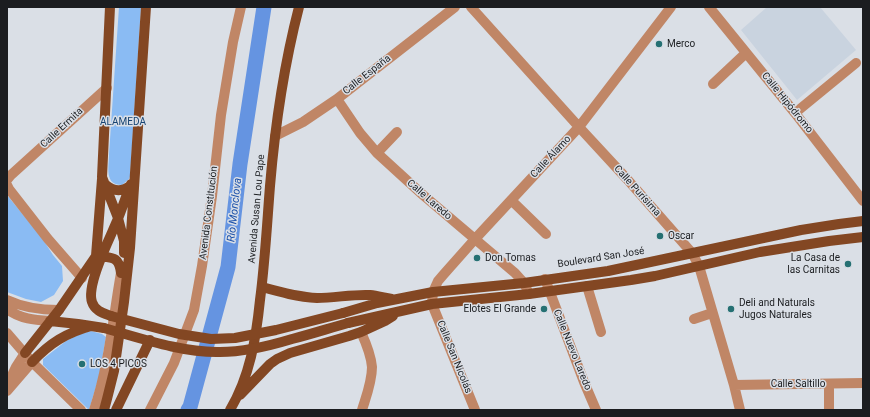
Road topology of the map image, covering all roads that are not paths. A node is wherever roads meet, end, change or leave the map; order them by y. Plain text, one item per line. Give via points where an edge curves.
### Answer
1 (110, 7) edge
2 (146, 7) edge
3 (241, 7) edge
4 (299, 7) edge
5 (455, 7) edge
6 (471, 7) edge
7 (671, 7) edge
8 (709, 7) edge
9 (746, 52) junction
10 (856, 63) dead end
11 (713, 84) dead end
12 (106, 88) junction
13 (337, 99) junction
14 (795, 113) junction
15 (579, 128) junction
16 (397, 132) dead end
17 (275, 136) junction
18 (377, 153) junction
19 (7, 180) edge
20 (104, 181) junction
21 (133, 181) junction
22 (7, 185) edge
23 (511, 200) junction
24 (863, 201) edge
25 (118, 218) junction
26 (863, 220) edge
27 (546, 234) dead end
28 (863, 237) edge
29 (475, 239) junction
30 (692, 253) junction
31 (99, 257) junction
32 (672, 257) junction
33 (699, 266) junction
34 (629, 267) junction
35 (121, 273) junction
36 (655, 276) junction
37 (82, 278) junction
38 (545, 279) junction
39 (524, 283) junction
40 (587, 286) junction
41 (262, 287) junction
42 (549, 290) junction
43 (433, 292) junction
44 (529, 294) junction
45 (7, 300) edge
46 (394, 300) junction
47 (432, 304) junction
48 (7, 309) edge
49 (59, 310) junction
50 (401, 310) junction
51 (712, 312) junction
52 (7, 316) edge
53 (22, 318) junction
54 (694, 319) dead end
55 (50, 321) junction
56 (91, 326) junction
57 (361, 332) junction
58 (601, 332) dead end
59 (7, 333) edge
60 (150, 340) junction
61 (24, 353) junction
62 (32, 362) junction
63 (863, 383) edge
64 (829, 384) junction
65 (734, 385) junction
66 (7, 386) edge
67 (7, 391) edge
68 (236, 400) junction
69 (81, 410) edge
70 (94, 410) edge
71 (104, 410) edge
72 (116, 410) edge
73 (150, 410) edge
74 (230, 410) edge
75 (362, 410) edge
76 (475, 410) edge
77 (596, 410) edge
78 (740, 410) edge
79 (829, 410) edge

1 - 12 main road
2 - 21 main road
3 - 73 street, Avenida Constitución via 221,115 205,251 194,310 174,363
4 - 17 main road, Avenida Susan Lou Pape
5 - 13 street, Calle España
6 - 15 street, Calle Purísima
7 - 15 street, Calle Álamo
8 - 9 street, Calle Hipódromo
9 - 11 street
9 - 14 street, Calle Hipódromo
10 - 14 street
12 - 19 street, Calle Ermita
12 - 20 main road
13 - 17 street, Calle España via 303,122
13 - 18 street, Calle Laredo
14 - 24 street, Calle Hipódromo
15 - 23 street, Calle Álamo
15 - 30 street, Calle Purísima
16 - 18 street
17 - 41 main road, Avenida Susan Lou Pape
18 - 29 street, Calle Laredo
20 - 21 main road via 118,191
20 - 25 main road
20 - 31 main road
21 - 25 main road
21 - 71 main road via 124,302 114,371
22 - 37 street
23 - 27 street
23 - 29 street, Calle Álamo
25 - 31 main road
25 - 35 main road via 124,245
26 - 30 main road, Boulevard San José
28 - 33 main road via 760,252
29 - 39 street, Calle Laredo
29 - 43 street, Calle Álamo via 438,281
30 - 32 main road, Boulevard San José
30 - 33 street, Calle Purísima
31 - 35 main road via 116,260
31 - 37 main road
31 - 46 main road, Boulevard San José, bridge via 91,299 98,310 111,316 179,334 211,339 234,338 276,330
32 - 34 main road, Boulevard San José
32 - 36 main road
33 - 36 main road
33 - 51 street, Calle Purísima
34 - 36 main road
34 - 38 main road, Boulevard San José
35 - 70 street via 107,357
36 - 40 main road
37 - 49 main road
38 - 39 main road, Boulevard San José
38 - 42 street, Calle Nuevo Laredo
39 - 43 main road, Boulevard San José
39 - 44 street, Calle Laredo
40 - 42 main road
40 - 58 street
41 - 46 main road via 304,297 369,295
41 - 68 main road, Avenida Susan Lou Pape via 254,348
42 - 44 main road
42 - 77 street, Calle Nuevo Laredo
43 - 46 main road, Boulevard San José
43 - 47 street, Calle Álamo
44 - 47 main road
45 - 49 street via 30,308
47 - 50 main road
47 - 76 street, Calle San Nicolás
48 - 53 street
49 - 55 main road
50 - 57 main road
50 - 60 main road, bridge via 264,347 238,351 197,351
51 - 54 street
51 - 65 street, Calle Purísima
52 - 53 street
53 - 55 street
55 - 56 main road
55 - 61 main road
56 - 60 main road, bridge
56 - 62 main road via 53,343
57 - 68 main road via 277,358
57 - 75 street via 372,366
59 - 61 street
60 - 72 main road
61 - 62 street
61 - 66 street
62 - 67 street
62 - 69 street
63 - 64 street, Calle Saltillo
64 - 65 street, Calle Saltillo
64 - 79 street
65 - 78 street, Calle Purísima
68 - 74 main road, Avenida Susan Lou Pape

